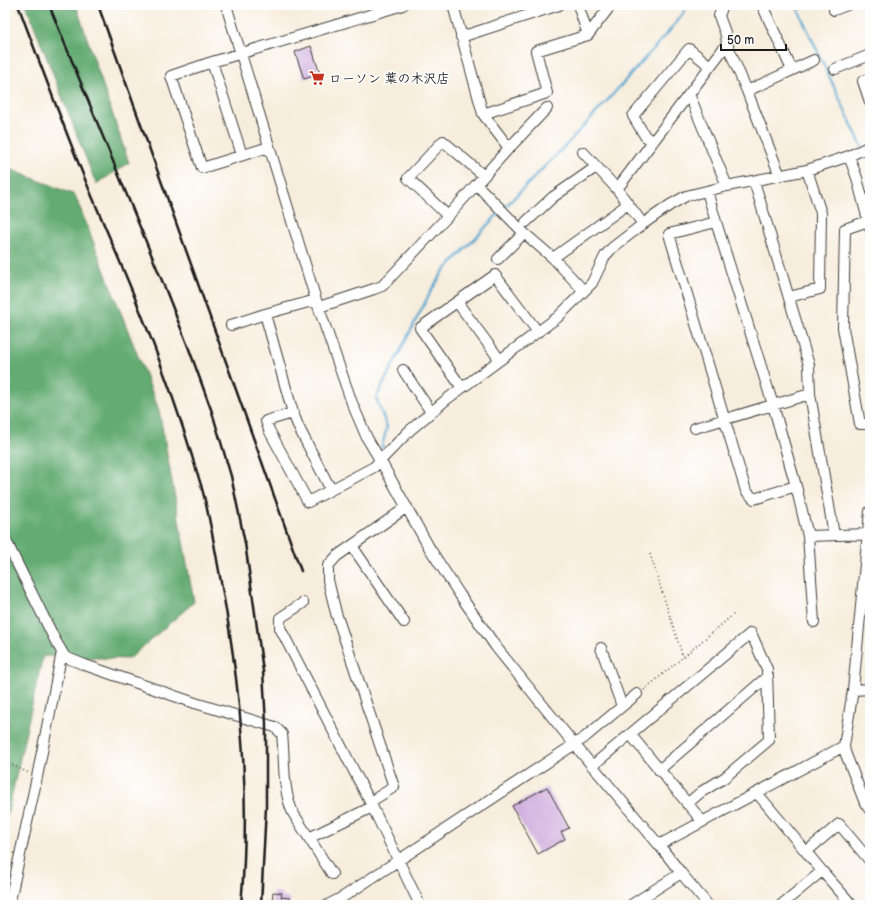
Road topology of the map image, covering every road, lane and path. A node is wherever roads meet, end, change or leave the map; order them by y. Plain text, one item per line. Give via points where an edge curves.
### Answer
1 (226, 5) edge
2 (403, 5) edge
3 (453, 5) edge
4 (559, 5) edge
5 (578, 5) edge
6 (611, 5) edge
7 (724, 5) edge
8 (762, 5) edge
9 (847, 5) edge
10 (834, 10) dead end
11 (588, 35) junction
12 (461, 37) junction
13 (727, 44) junction
14 (241, 53) junction
15 (870, 55) edge
16 (814, 60) dead end
17 (212, 62) junction
18 (710, 66) junction
19 (835, 69) dead end
20 (792, 70) junction
21 (870, 78) edge
22 (747, 91) junction
23 (689, 94) junction
24 (870, 102) edge
25 (546, 108) dead end
26 (482, 114) junction
27 (653, 142) junction
28 (269, 147) junction
29 (509, 148) junction
30 (865, 148) edge
31 (583, 152) dead end
32 (242, 155) junction
33 (849, 156) junction
34 (596, 167) junction
35 (807, 170) junction
36 (484, 176) junction
37 (780, 176) junction
38 (754, 181) junction
39 (477, 185) junction
40 (727, 186) junction
41 (617, 189) junction
42 (707, 191) junction
43 (628, 204) junction
44 (448, 216) junction
45 (526, 222) dead end
46 (716, 222) junction
47 (643, 224) junction
48 (869, 224) edge
49 (524, 233) junction
50 (553, 258) junction
51 (498, 259) dead end
52 (584, 291) junction
53 (789, 297) junction
54 (457, 302) junction
55 (317, 303) junction
56 (265, 314) junction
57 (231, 325) dead end
58 (538, 332) junction
59 (500, 360) junction
60 (403, 370) dead end
61 (462, 388) junction
62 (810, 394) junction
63 (773, 405) junction
64 (293, 412) junction
65 (431, 412) junction
66 (725, 419) junction
67 (870, 424) edge
68 (696, 428) dead end
69 (380, 460) junction
70 (796, 486) junction
71 (331, 490) junction
72 (407, 507) junction
73 (870, 511) edge
74 (869, 534) edge
75 (834, 535) junction
76 (808, 536) junction
77 (5, 539) edge
78 (352, 546) junction
79 (650, 554) dead end
80 (303, 603) dead end
81 (734, 614) dead end
82 (404, 622) dead end
83 (814, 622) dead end
84 (601, 648) dead end
85 (62, 652) junction
86 (683, 657) junction
87 (768, 676) junction
88 (870, 689) edge
89 (853, 690) junction
90 (637, 694) joint
91 (622, 706) junction
92 (630, 734) junction
93 (574, 744) junction
94 (844, 746) junction
95 (5, 762) edge
96 (592, 766) junction
97 (659, 770) junction
98 (37, 777) junction
99 (757, 793) junction
100 (371, 804) junction
101 (688, 804) junction
102 (870, 810) edge
103 (702, 821) junction
104 (309, 838) junction
105 (659, 845) junction
106 (806, 852) junction
107 (398, 860) junction
108 (870, 861) edge
109 (822, 871) junction
110 (681, 873) junction
111 (332, 874) dead end
112 (342, 901) edge
113 (785, 904) edge
114 (8, 905) edge
115 (328, 905) edge
116 (420, 905) edge
117 (631, 905) edge
118 (708, 905) edge
119 (852, 905) edge

1 - 14 street
2 - 14 street
3 - 12 street
4 - 12 street
5 - 11 street
6 - 11 street
7 - 13 street via 719,16
8 - 20 street
9 - 10 street
11 - 26 street via 536,51 547,93
12 - 26 street
13 - 18 street
13 - 22 street
14 - 17 street
14 - 28 street
15 - 19 street
16 - 20 street
17 - 32 street
17 - 32 street via 171,76 202,168
18 - 23 street
18 - 27 street via 689,49 633,116 645,136
20 - 22 street
21 - 24 street via 863,81
22 - 37 street
23 - 27 street
23 - 40 street
25 - 29 street
26 - 29 street
27 - 41 street
28 - 32 street
28 - 55 street
29 - 36 street
30 - 33 street
31 - 34 street
33 - 35 street
33 - 48 street
34 - 41 street
34 - 45 street via 553,197
35 - 37 street
35 - 53 street via 820,213 820,289
36 - 39 street
36 - 44 street via 443,141 408,178
37 - 38 street
38 - 40 street
38 - 53 street
39 - 44 street
39 - 49 street
40 - 42 street
41 - 43 street
42 - 46 street
42 - 47 street via 686,196
43 - 47 street
43 - 50 street
44 - 55 street via 382,286
46 - 63 street
46 - 66 street via 669,234
47 - 52 street via 612,248 605,256 592,283
48 - 67 street via 845,229 843,328 860,424
49 - 50 street
49 - 51 street
50 - 52 street
52 - 58 street via 558,317
53 - 62 street via 809,365
54 - 58 street via 495,275
54 - 59 street
54 - 61 street via 420,328
55 - 56 street
55 - 69 street via 352,403
56 - 57 street
56 - 64 street
58 - 59 street
59 - 61 street
60 - 65 street
61 - 65 street
62 - 63 street
62 - 75 street
63 - 66 street
63 - 70 street
64 - 71 street
64 - 71 street via 266,421 269,430 308,502
65 - 69 street
66 - 68 street
66 - 70 street via 746,491 754,498
69 - 71 street via 374,467
69 - 72 street
70 - 76 street
72 - 78 street
72 - 93 street via 430,550 496,647
73 - 74 street
74 - 75 street
74 - 89 street
75 - 76 street
76 - 83 street
77 - 85 street
78 - 82 street
78 - 100 street via 328,566 328,580 336,613 394,787
79 - 86 path
80 - 100 street via 280,618 280,628
81 - 86 path
84 - 91 street
85 - 98 street
85 - 104 street via 65,657 156,690 275,727 282,734 288,803
86 - 90 path
87 - 92 street via 768,669 751,633
87 - 97 street
87 - 101 street via 769,740
88 - 89 street
89 - 94 street
90 - 91 street
91 - 93 street
92 - 96 street
92 - 97 street
93 - 96 street
93 - 107 street
94 - 99 street
94 - 102 street
95 - 98 path
96 - 105 street
97 - 101 street
98 - 114 street
99 - 103 street
99 - 106 street
100 - 104 street
100 - 107 street
101 - 103 street
103 - 105 street
104 - 111 street
105 - 110 street
106 - 108 street via 839,824
106 - 109 street
107 - 112 street
107 - 116 street
109 - 113 street
109 - 119 street
110 - 117 street
110 - 118 street
112 - 115 street

